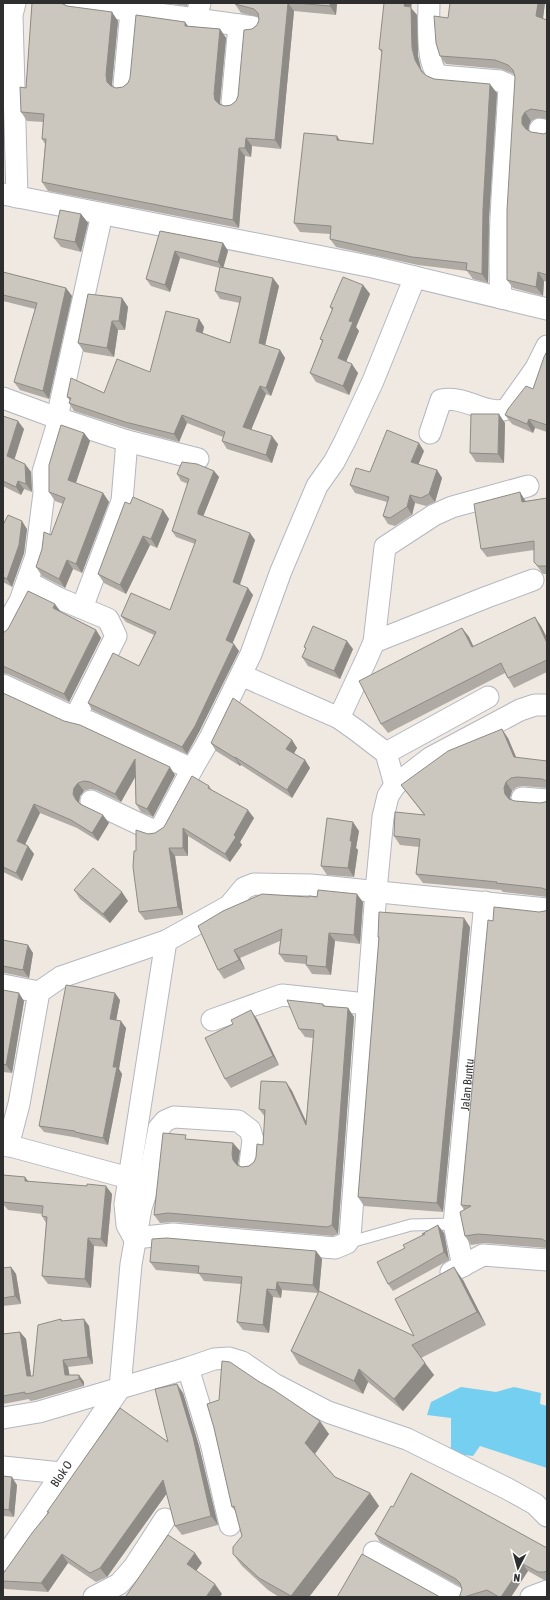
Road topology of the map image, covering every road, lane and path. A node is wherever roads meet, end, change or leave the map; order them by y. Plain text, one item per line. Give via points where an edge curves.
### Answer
1 (15, 3) edge
2 (75, 3) edge
3 (429, 3) edge
4 (131, 11) junction
5 (198, 11) edge
6 (124, 85) edge
7 (232, 103) edge
8 (10, 196) edge
9 (102, 214) junction
10 (415, 277) junction
11 (501, 298) junction
12 (547, 309) edge
13 (547, 346) edge
14 (3, 398) edge
15 (58, 418) junction
16 (430, 433) dead end
17 (127, 441) junction
18 (198, 459) dead end
19 (528, 486) dead end
20 (533, 580) dead end
21 (28, 582) junction
22 (82, 608) junction
23 (3, 632) edge
24 (374, 642) junction
25 (241, 675) junction
26 (3, 686) edge
27 (488, 697) dead end
28 (547, 705) edge
29 (75, 718) junction
30 (339, 718) junction
31 (386, 753) junction
32 (192, 769) junction
33 (395, 785) junction
34 (522, 798) dead end
35 (547, 800) edge
36 (91, 801) dead end
37 (376, 892) junction
38 (485, 902) junction
39 (547, 909) edge
40 (166, 941) junction
41 (3, 985) edge
42 (39, 992) junction
43 (366, 1004) junction
44 (212, 1020) dead end
45 (11, 1101) edge
46 (5, 1145) edge
47 (250, 1164) edge
48 (128, 1178) junction
49 (454, 1224) junction
50 (135, 1238) junction
51 (347, 1243) junction
52 (547, 1260) edge
53 (462, 1266) junction
54 (435, 1282) edge
55 (188, 1368) junction
56 (120, 1388) junction
57 (3, 1418) edge
58 (3, 1467) edge
59 (61, 1473) junction
60 (547, 1516) edge
61 (165, 1519) dead end
62 (230, 1524) dead end
63 (374, 1552) dead end
64 (3, 1560) edge
65 (547, 1591) edge
66 (94, 1597) edge
67 (456, 1597) edge
68 (531, 1597) edge

1 - 8 street via 12,15
2 - 4 street
3 - 11 street via 430,55 437,74 500,81 509,85 502,208
4 - 5 street
4 - 6 street
5 - 7 street via 246,26
8 - 9 street
9 - 10 street
9 - 15 street
10 - 11 street
10 - 25 street via 351,428 334,462 317,486
11 - 12 street
13 - 16 street via 536,368 507,409 496,412 457,399 441,400
14 - 15 street
15 - 17 street
15 - 21 street via 44,472 41,525 36,556
17 - 18 street
17 - 22 street via 122,501
19 - 24 street via 452,507 434,515 385,547
20 - 24 street
21 - 22 street
21 - 23 street
22 - 29 street via 108,619 116,636
24 - 30 street
25 - 30 street
25 - 32 street
26 - 29 street
27 - 31 street
28 - 33 street via 535,705 520,710 430,758
29 - 32 street via 90,722
30 - 31 street
31 - 33 street
32 - 36 street via 162,826 158,829 146,828
33 - 37 street via 388,796 383,817
34 - 35 street
37 - 38 street
37 - 40 street via 254,884 244,888 228,906
37 - 43 street
38 - 39 street
38 - 49 street, Jalan Buntu
40 - 42 street via 61,977
40 - 48 street
41 - 42 street
42 - 45 street
43 - 44 street via 282,995
43 - 51 street via 350,1237
45 - 46 street
46 - 48 street
47 - 50 street via 253,1140 250,1130 238,1121 174,1117 164,1120 159,1128
48 - 50 street via 125,1204 127,1225
49 - 51 lane via 411,1225
49 - 53 street, Jalan Buntu
50 - 51 street via 173,1234 335,1248
50 - 56 street
52 - 53 street via 483,1255
53 - 54 street
55 - 56 street
55 - 60 street via 214,1359 229,1358 242,1362 274,1384 328,1412 407,1439 506,1488 535,1504
55 - 62 street via 211,1443
56 - 57 street via 39,1412
56 - 59 street, Blok O
58 - 59 street
59 - 64 street, Blok O
61 - 66 street via 134,1567 119,1584
63 - 67 street
65 - 68 street

